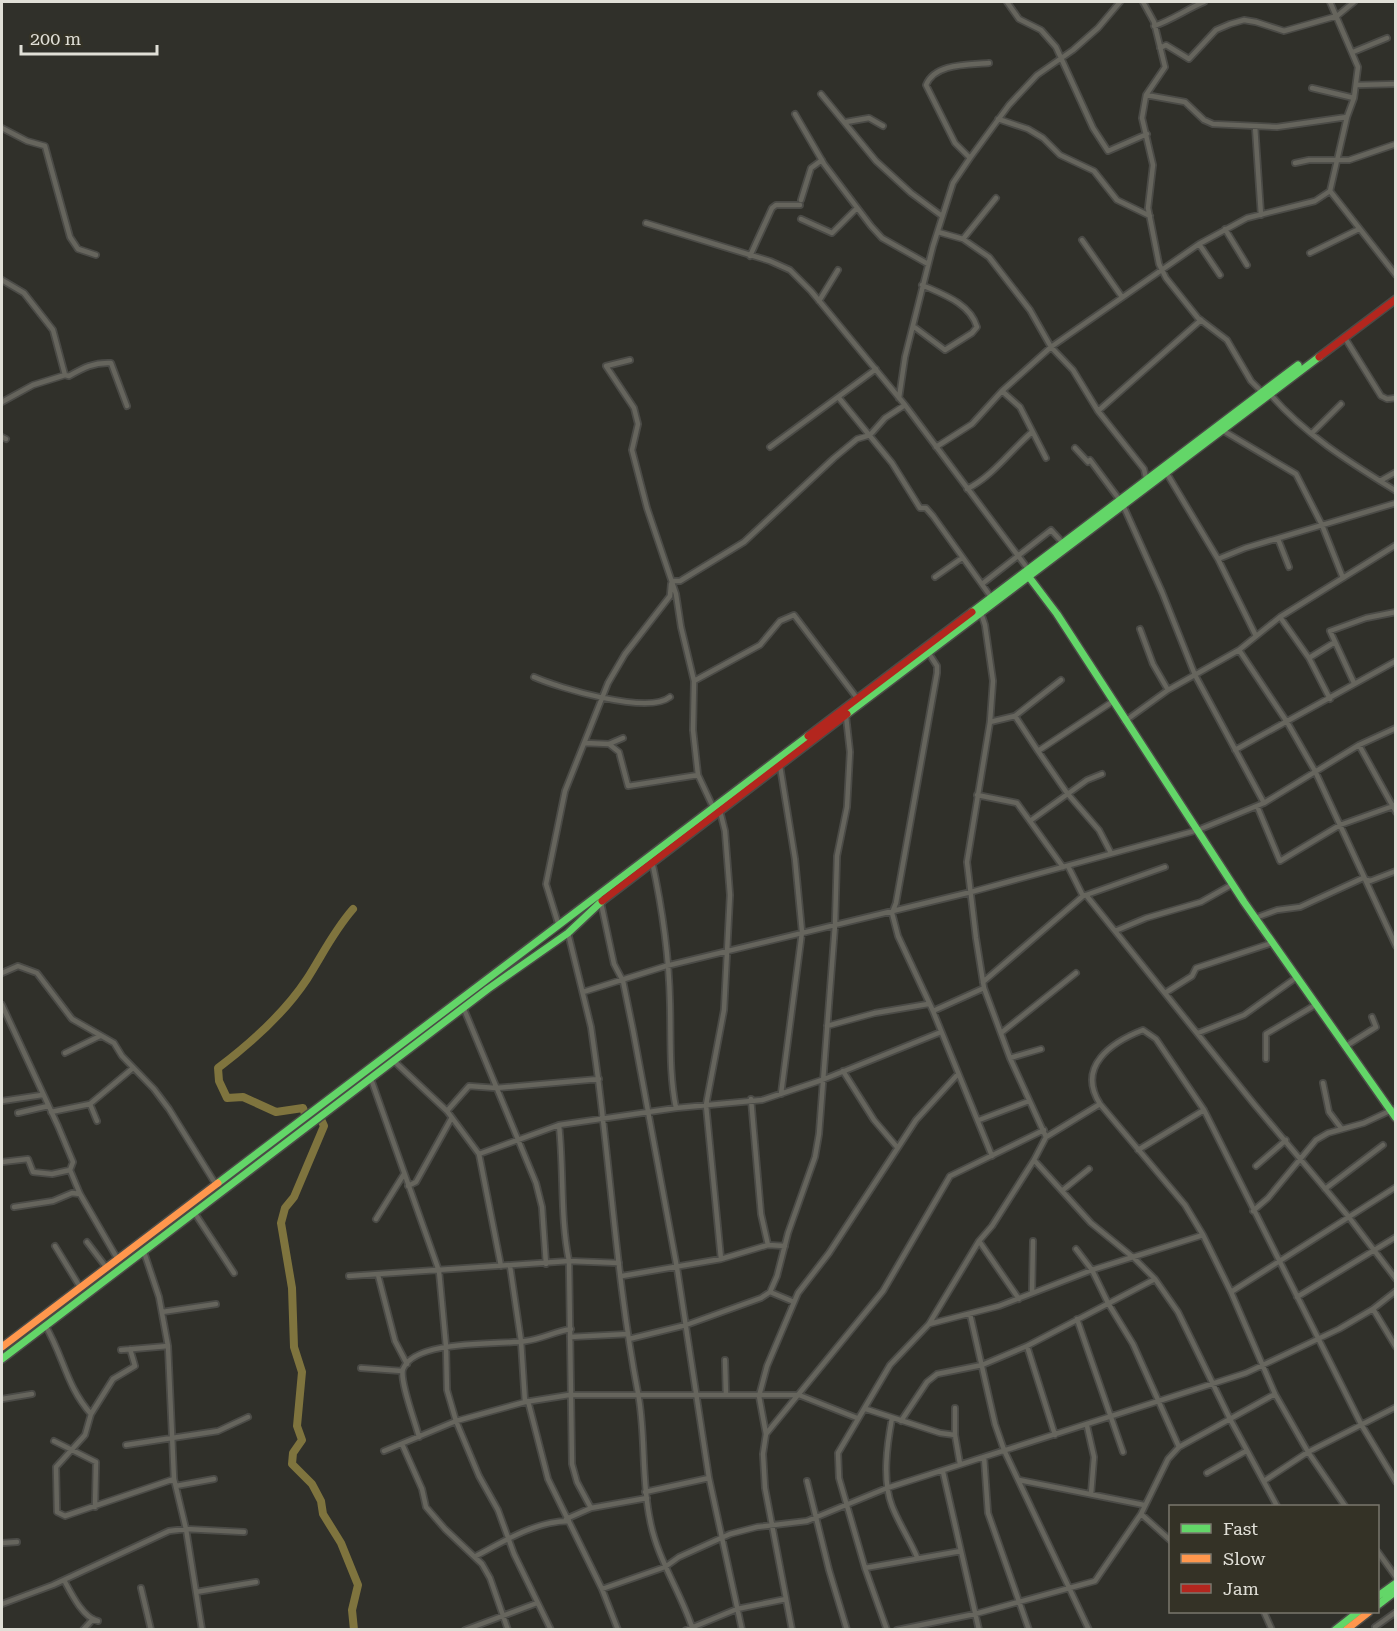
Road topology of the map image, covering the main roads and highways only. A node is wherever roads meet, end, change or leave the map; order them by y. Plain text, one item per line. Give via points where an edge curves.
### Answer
1 (1395, 292) edge
2 (1395, 299) edge
3 (1121, 502) junction
4 (1029, 573) junction
5 (908, 664) junction
6 (717, 809) junction
7 (701, 820) junction
8 (482, 981) junction
9 (488, 989) junction
10 (1393, 1109) edge
11 (1395, 1118) edge
12 (171, 1217) junction
13 (176, 1226) junction
14 (2, 1347) edge
15 (2, 1359) edge
16 (1395, 1582) edge
17 (1395, 1591) edge
18 (1379, 1594) edge
19 (1379, 1603) edge
20 (1355, 1613) edge
21 (1366, 1613) edge
22 (1335, 1629) edge
23 (1346, 1629) edge

1 - 3 main road via 1146,478
2 - 3 main road
3 - 4 main road
3 - 4 main road via 1062,543
4 - 5 main road via 981,613
4 - 5 main road via 991,597
4 - 10 main road via 1272,944
5 - 6 main road via 857,698
5 - 6 main road via 846,716
6 - 7 main road
7 - 8 main road
7 - 9 main road via 568,933
8 - 9 main road
8 - 12 main road
9 - 13 main road
10 - 11 main road
12 - 13 main road
12 - 14 main road
13 - 15 main road
16 - 18 main road
17 - 19 main road
20 - 22 main road
21 - 23 main road

